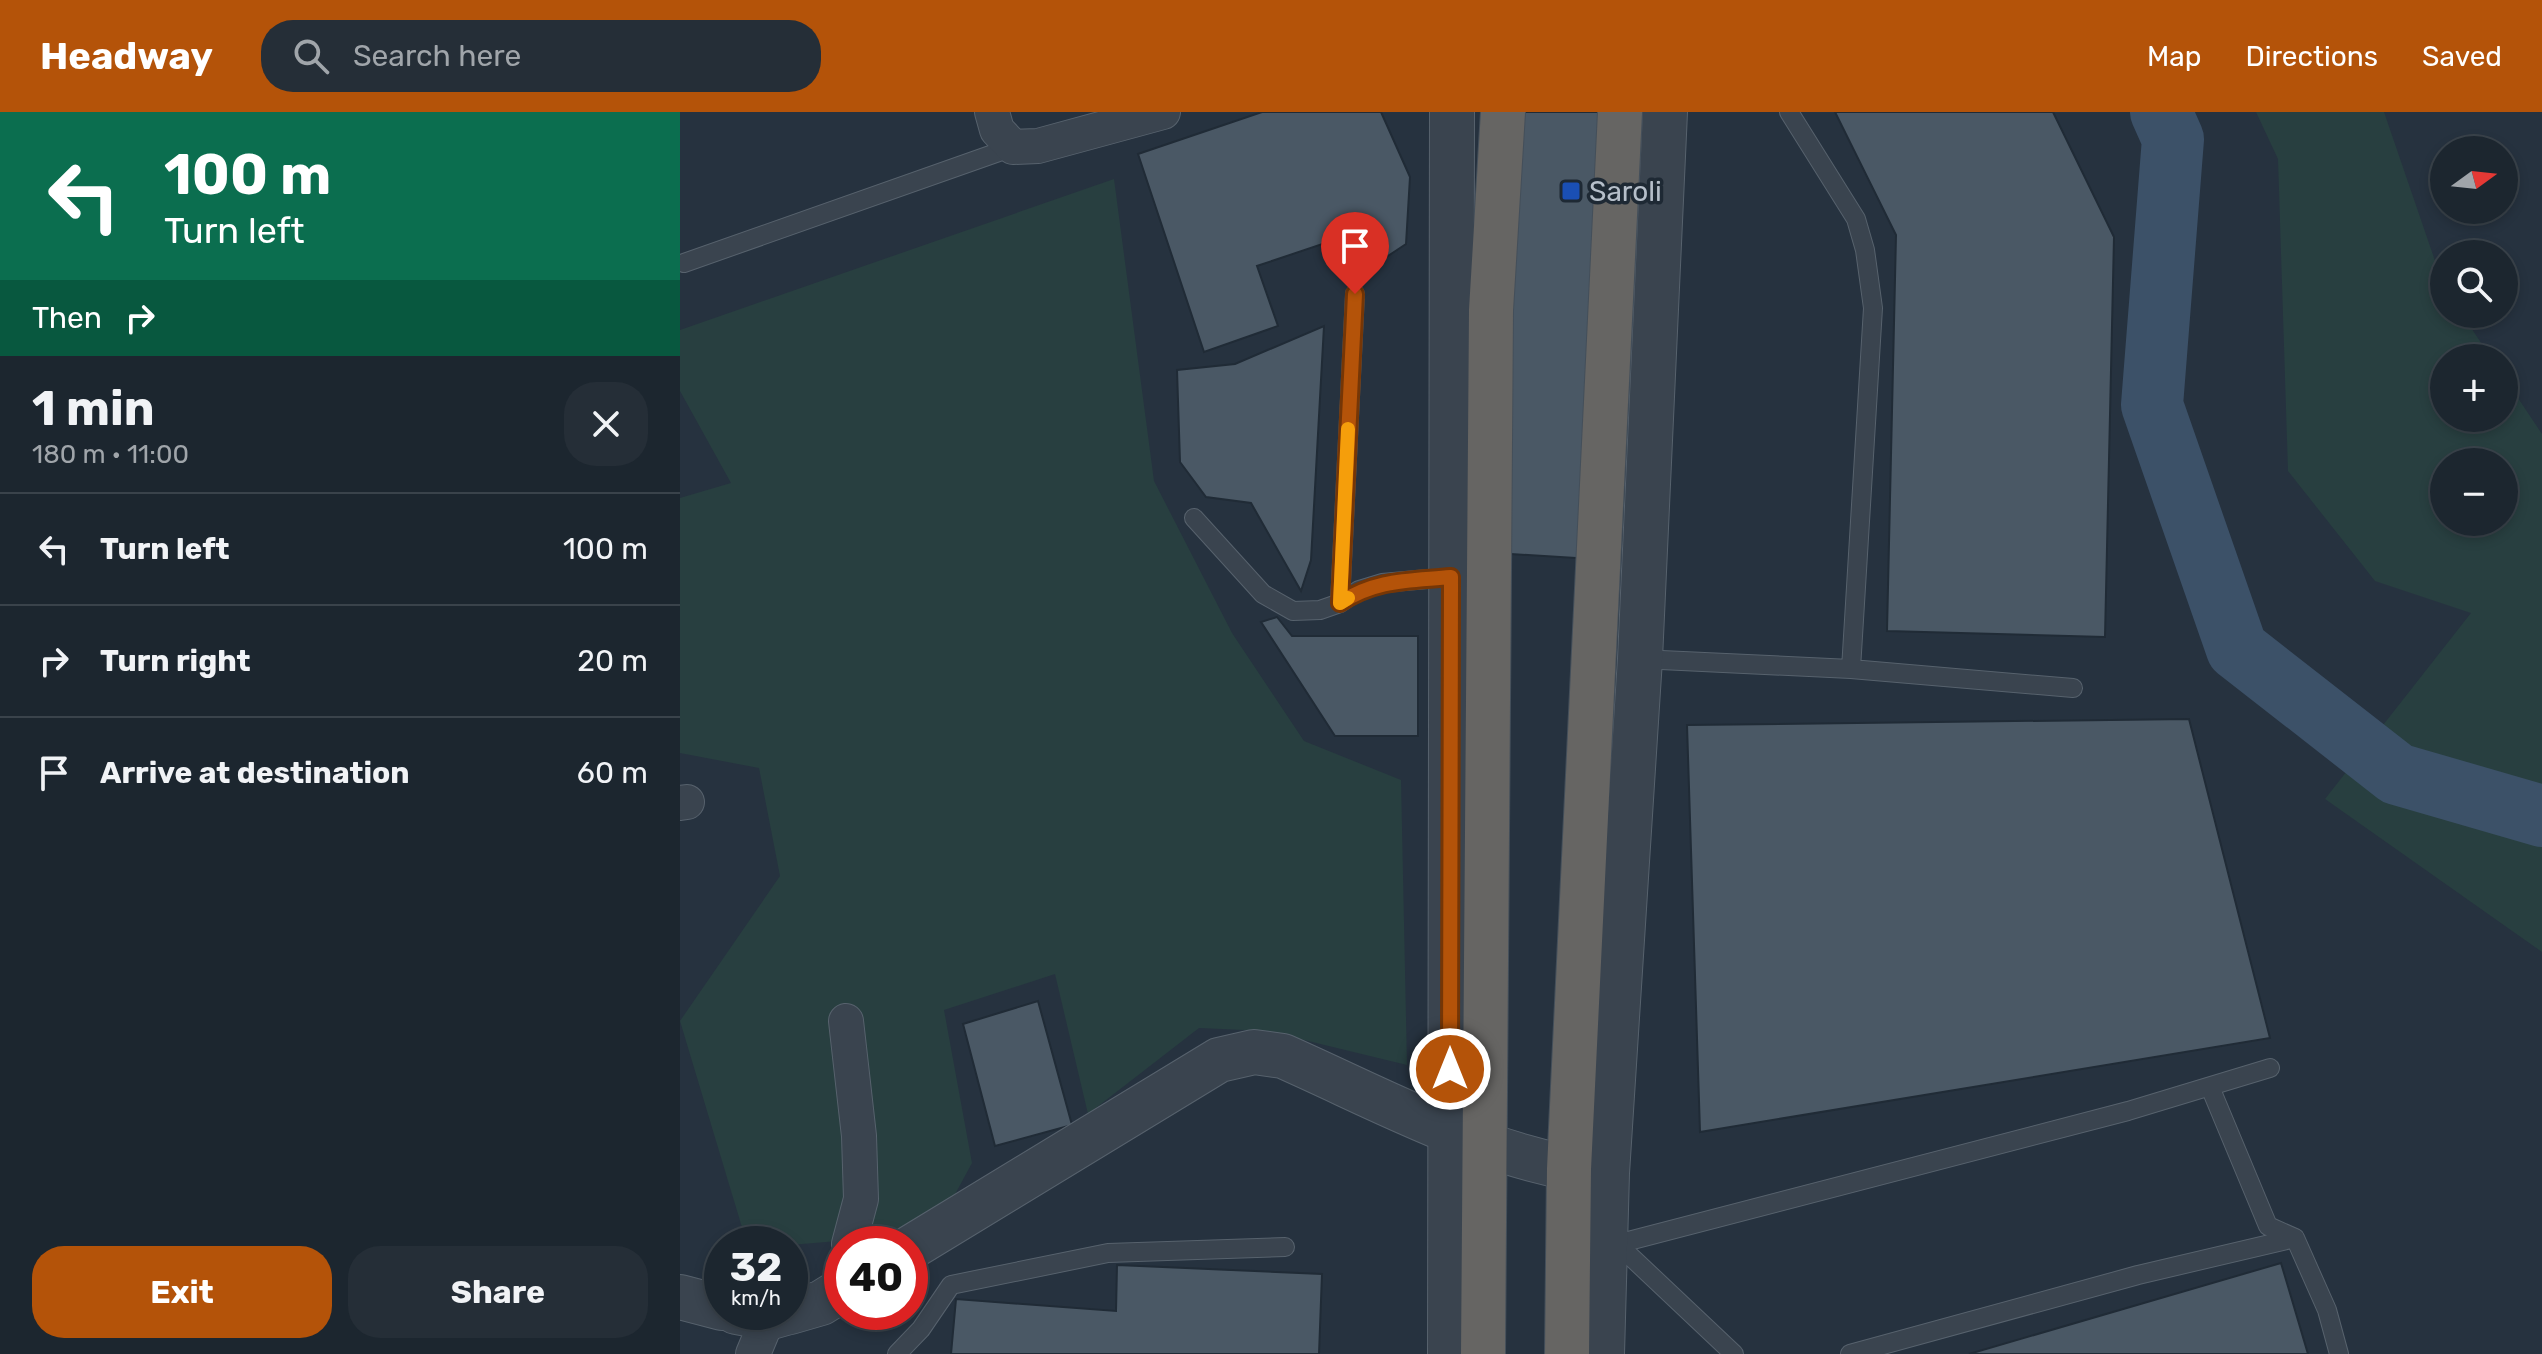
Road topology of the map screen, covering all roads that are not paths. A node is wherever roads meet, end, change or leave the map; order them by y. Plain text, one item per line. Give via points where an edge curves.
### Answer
1 (992, 112) edge
2 (1452, 112) edge
3 (1503, 112) edge
4 (1620, 112) edge
5 (1665, 112) edge
6 (1789, 112) edge
7 (1139, 117) edge
8 (1025, 147) junction
9 (684, 263) dead end
10 (1355, 294) dead end
11 (1194, 518) dead end
12 (1451, 577) junction
13 (1340, 603) junction
14 (1640, 659) junction
15 (1851, 669) junction
16 (2073, 688) dead end
17 (846, 1021) dead end
18 (2270, 1068) dead end
19 (2210, 1087) junction
20 (1466, 1138) junction
21 (1588, 1171) junction
22 (854, 1226) edge
23 (928, 1237) edge
24 (1611, 1238) junction
25 (2295, 1238) junction
26 (1285, 1247) dead end
27 (680, 1297) edge
28 (704, 1303) edge
29 (897, 1354) edge
30 (1450, 1354) edge
31 (1483, 1354) edge
32 (1567, 1354) edge
33 (1602, 1354) edge
34 (1734, 1354) edge
35 (1850, 1354) edge
36 (2339, 1354) edge

1 - 8 street via 997,130
2 - 12 street
3 - 20 highway via 1491,310
4 - 21 highway
5 - 14 street
6 - 15 lane via 1856,219 1873,308
7 - 8 street
8 - 9 lane
10 - 13 lane
11 - 13 lane via 1263,594 1283,606 1320,610
12 - 13 lane via 1382,583
12 - 20 street
14 - 15 lane
14 - 21 street
15 - 16 lane
17 - 22 street via 859,1136 861,1199
18 - 19 lane
19 - 24 lane
19 - 25 lane via 2268,1226
20 - 21 street
20 - 23 street via 1283,1056 1254,1052 1219,1060
20 - 30 street
20 - 31 highway
21 - 24 street
21 - 32 highway
24 - 33 street
24 - 34 lane
25 - 35 lane
25 - 36 lane via 2327,1310
26 - 29 lane via 1108,1253 951,1285
27 - 28 street

